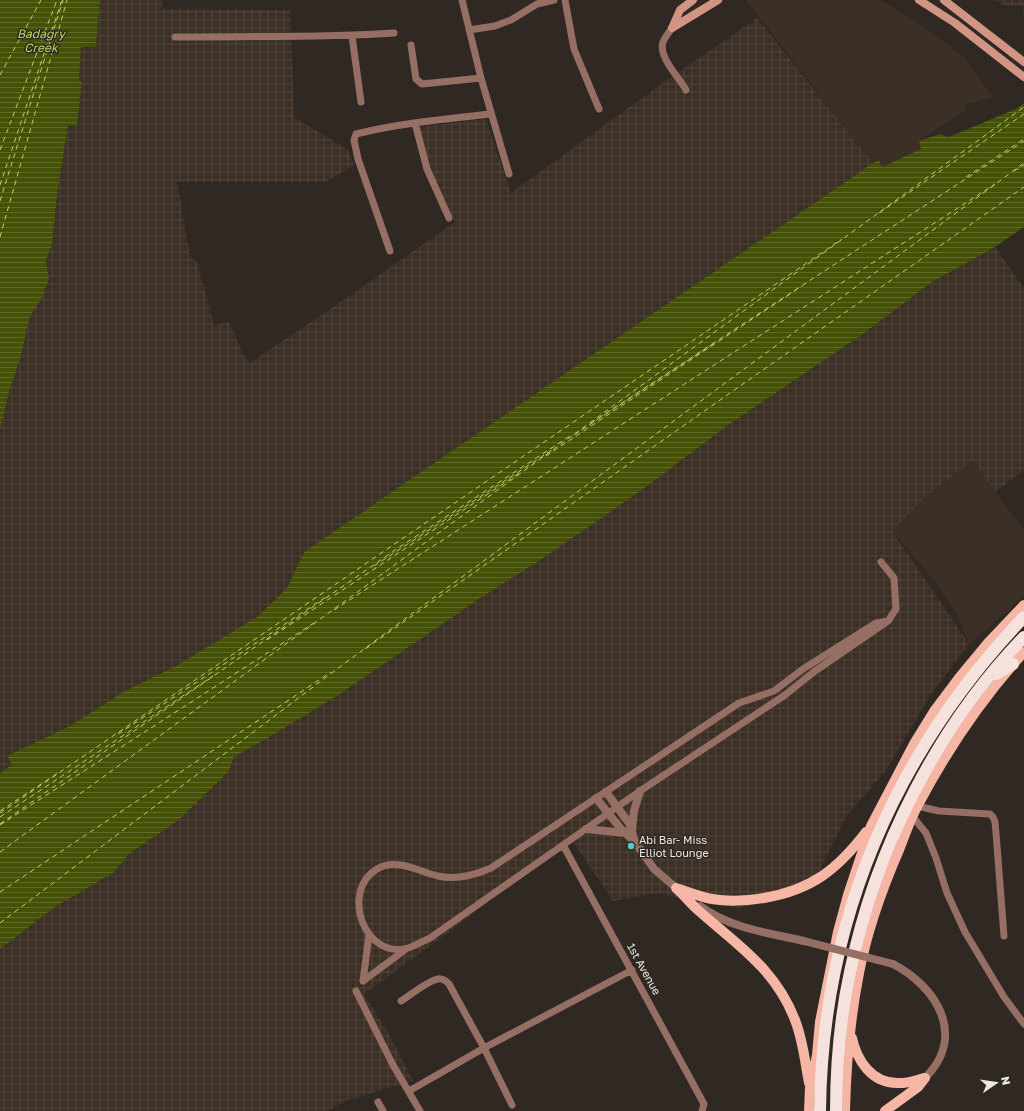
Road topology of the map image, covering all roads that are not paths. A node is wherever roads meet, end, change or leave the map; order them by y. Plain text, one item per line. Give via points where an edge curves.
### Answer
1 (462, 0) edge
2 (554, 0) edge
3 (565, 0) edge
4 (718, 0) edge
5 (919, 0) edge
6 (944, 0) edge
7 (689, 1) edge
8 (672, 28) junction
9 (469, 30) junction
10 (394, 33) dead end
11 (352, 36) junction
12 (175, 37) dead end
13 (411, 45) dead end
14 (1024, 62) edge
15 (1024, 77) edge
16 (481, 78) junction
17 (686, 90) dead end
18 (361, 102) dead end
19 (599, 109) dead end
20 (491, 114) junction
21 (415, 123) junction
22 (509, 174) dead end
23 (449, 218) dead end
24 (390, 251) dead end
25 (881, 562) dead end
26 (1024, 605) edge
27 (1024, 617) edge
28 (888, 621) junction
29 (1024, 637) edge
30 (1024, 652) edge
31 (1010, 659) junction
32 (988, 687) junction
33 (895, 788) junction
34 (640, 791) junction
35 (606, 792) junction
36 (596, 798) junction
37 (917, 806) junction
38 (617, 808) junction
39 (883, 811) junction
40 (609, 814) junction
41 (913, 817) junction
42 (870, 826) junction
43 (586, 830) junction
44 (629, 832) junction
45 (563, 845) junction
46 (676, 888) junction
47 (369, 935) junction
48 (1004, 936) dead end
49 (407, 949) junction
50 (632, 970) junction
51 (356, 991) dead end
52 (401, 1001) dead end
53 (1024, 1024) edge
54 (850, 1029) junction
55 (484, 1048) junction
56 (925, 1078) junction
57 (810, 1088) junction
58 (409, 1091) junction
59 (378, 1102) dead end
60 (512, 1105) dead end
61 (703, 1107) edge
62 (383, 1111) edge
63 (420, 1111) edge
64 (808, 1111) edge
65 (820, 1111) edge
66 (836, 1111) edge
67 (844, 1111) edge
68 (885, 1111) edge

1 - 9 street
2 - 9 street via 537,4 511,20 495,26
3 - 19 street via 574,48
4 - 8 main road
5 - 15 main road via 955,23
6 - 14 main road
7 - 8 main road via 680,10
8 - 17 street via 663,41 663,55
9 - 16 street
10 - 11 street
11 - 12 street
11 - 18 street
13 - 16 street via 416,79 422,84
16 - 20 street
20 - 21 street
20 - 22 street
21 - 23 street via 427,169
21 - 24 street via 356,134 354,140 358,159
25 - 28 street via 894,578 896,609
26 - 33 main road via 988,643 935,710 914,744
27 - 33 highway via 960,692
28 - 34 street via 785,695
28 - 35 street via 876,623 803,669 774,691 739,703
29 - 31 highway
30 - 31 main road
31 - 32 highway
31 - 32 highway
32 - 37 main road
32 - 66 highway via 956,723 920,780 902,816 870,900 850,972 845,1003 838,1056
33 - 39 highway
34 - 38 street
34 - 44 street
35 - 36 street
35 - 38 street
36 - 40 street
36 - 47 street via 492,868 479,873 456,878 439,877 401,864 379,868 370,874 359,896 358,911
37 - 41 main road
37 - 48 street via 939,811 990,814 993,817
38 - 40 street
38 - 44 street via 629,823
39 - 42 main road
39 - 65 highway via 852,902 834,973 821,1062
40 - 43 street
40 - 44 street
41 - 53 street via 926,833 947,893 965,932 1004,997
41 - 54 main road via 887,877 875,913 859,971
42 - 46 main road via 852,850 834,867 809,885 794,891 729,902
42 - 57 main road via 838,932
43 - 44 street
43 - 45 street
44 - 46 street via 654,869
45 - 49 street via 430,938
45 - 50 street, 1st Avenue
46 - 56 street, bridge via 708,912 735,924 893,964 906,970 928,990 944,1020 942,1054
46 - 57 main road via 756,960 772,978 796,1021
47 - 49 street via 388,948
47 - 49 street via 363,981
50 - 55 street
50 - 61 street, 1st Avenue
51 - 58 street
52 - 55 street via 438,978 445,980
54 - 56 main road via 854,1049 865,1068 874,1076 897,1083
54 - 67 main road
55 - 58 street
55 - 60 street
56 - 68 main road via 918,1087
57 - 64 main road
58 - 63 street
59 - 62 street

